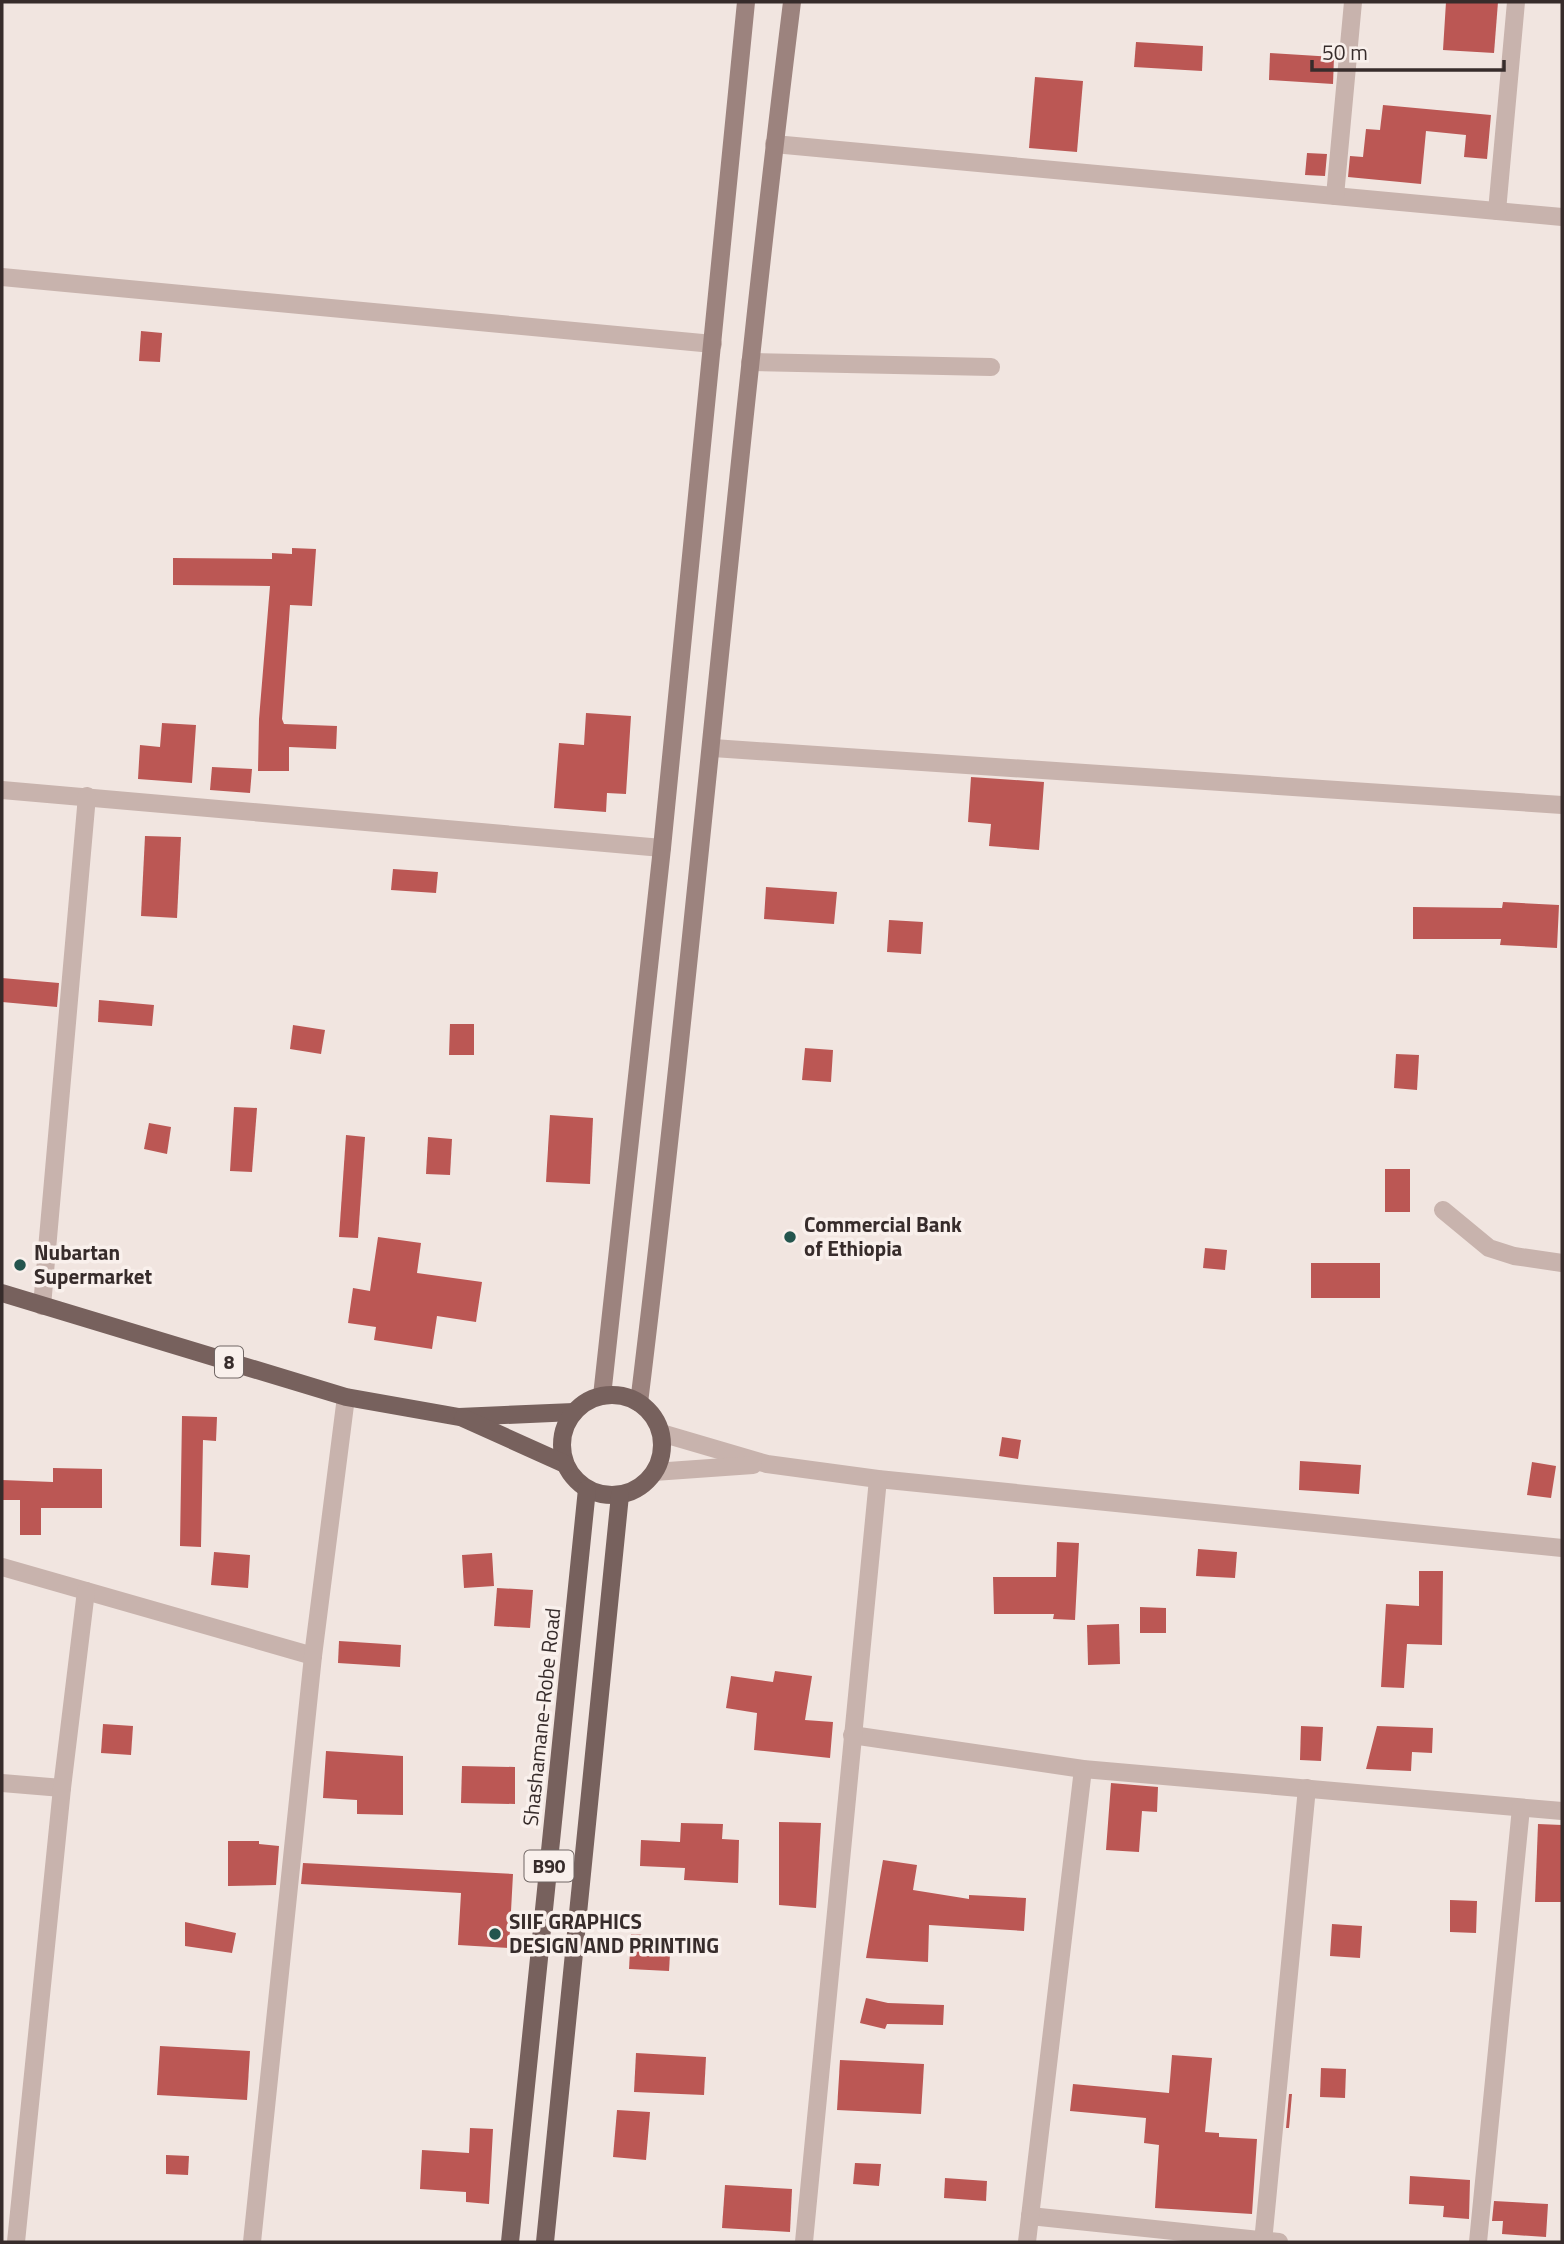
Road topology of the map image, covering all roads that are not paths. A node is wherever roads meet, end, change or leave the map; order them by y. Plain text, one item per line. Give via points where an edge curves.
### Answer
1 (746, 2) edge
2 (792, 2) edge
3 (1353, 2) edge
4 (1516, 2) edge
5 (774, 145) junction
6 (1335, 196) junction
7 (1497, 211) junction
8 (1562, 217) edge
9 (2, 277) edge
10 (713, 344) junction
11 (750, 362) junction
12 (991, 366) dead end
13 (713, 748) junction
14 (2, 790) edge
15 (87, 796) junction
16 (1562, 806) edge
17 (662, 848) junction
18 (1443, 1210) dead end
19 (1562, 1263) edge
20 (2, 1293) edge
21 (43, 1306) junction
22 (602, 1396) junction
23 (346, 1397) junction
24 (639, 1403) junction
25 (574, 1412) junction
26 (459, 1417) junction
27 (661, 1433) junction
28 (565, 1464) junction
29 (767, 1464) junction
30 (654, 1472) junction
31 (878, 1479) junction
32 (587, 1489) junction
33 (620, 1495) junction
34 (1562, 1548) edge
35 (2, 1567) edge
36 (86, 1591) junction
37 (313, 1656) junction
38 (852, 1735) junction
39 (1083, 1769) junction
40 (2, 1783) edge
41 (62, 1788) junction
42 (1307, 1788) junction
43 (1521, 1808) junction
44 (1562, 1811) edge
45 (1030, 2216) junction
46 (16, 2242) edge
47 (252, 2242) edge
48 (510, 2242) edge
49 (545, 2242) edge
50 (804, 2242) edge
51 (1027, 2242) edge
52 (1268, 2242) edge
53 (1478, 2242) edge

1 - 10 main road
2 - 5 main road
3 - 6 street
4 - 7 street
5 - 6 street
5 - 11 main road
6 - 7 street
7 - 8 street
9 - 10 street
10 - 17 main road
11 - 12 street
11 - 13 main road
13 - 16 street
13 - 24 main road
14 - 15 street
15 - 17 street
15 - 21 street
17 - 22 main road
18 - 19 street via 1489,1248
20 - 21 main road, 8
21 - 23 main road, 8
22 - 24 main road
22 - 25 main road
23 - 26 main road, 8
23 - 37 street
24 - 27 main road via 653,1416
25 - 26 main road, 8
25 - 28 main road via 563,1431
26 - 28 main road, 8
27 - 29 street
27 - 30 main road via 660,1460
28 - 32 main road
29 - 30 street
29 - 31 street
30 - 33 main road via 645,1483
31 - 34 street
31 - 38 street
32 - 33 main road
32 - 48 main road, Shashamane-Robe Road / B90
33 - 49 main road, B90
35 - 36 street
36 - 37 street
36 - 41 street
37 - 47 street
38 - 39 street
38 - 50 street
39 - 42 street
39 - 45 street
40 - 41 street
41 - 46 street
42 - 43 street
42 - 52 street
43 - 44 street
43 - 53 street
45 - 51 street
45 - 52 street

